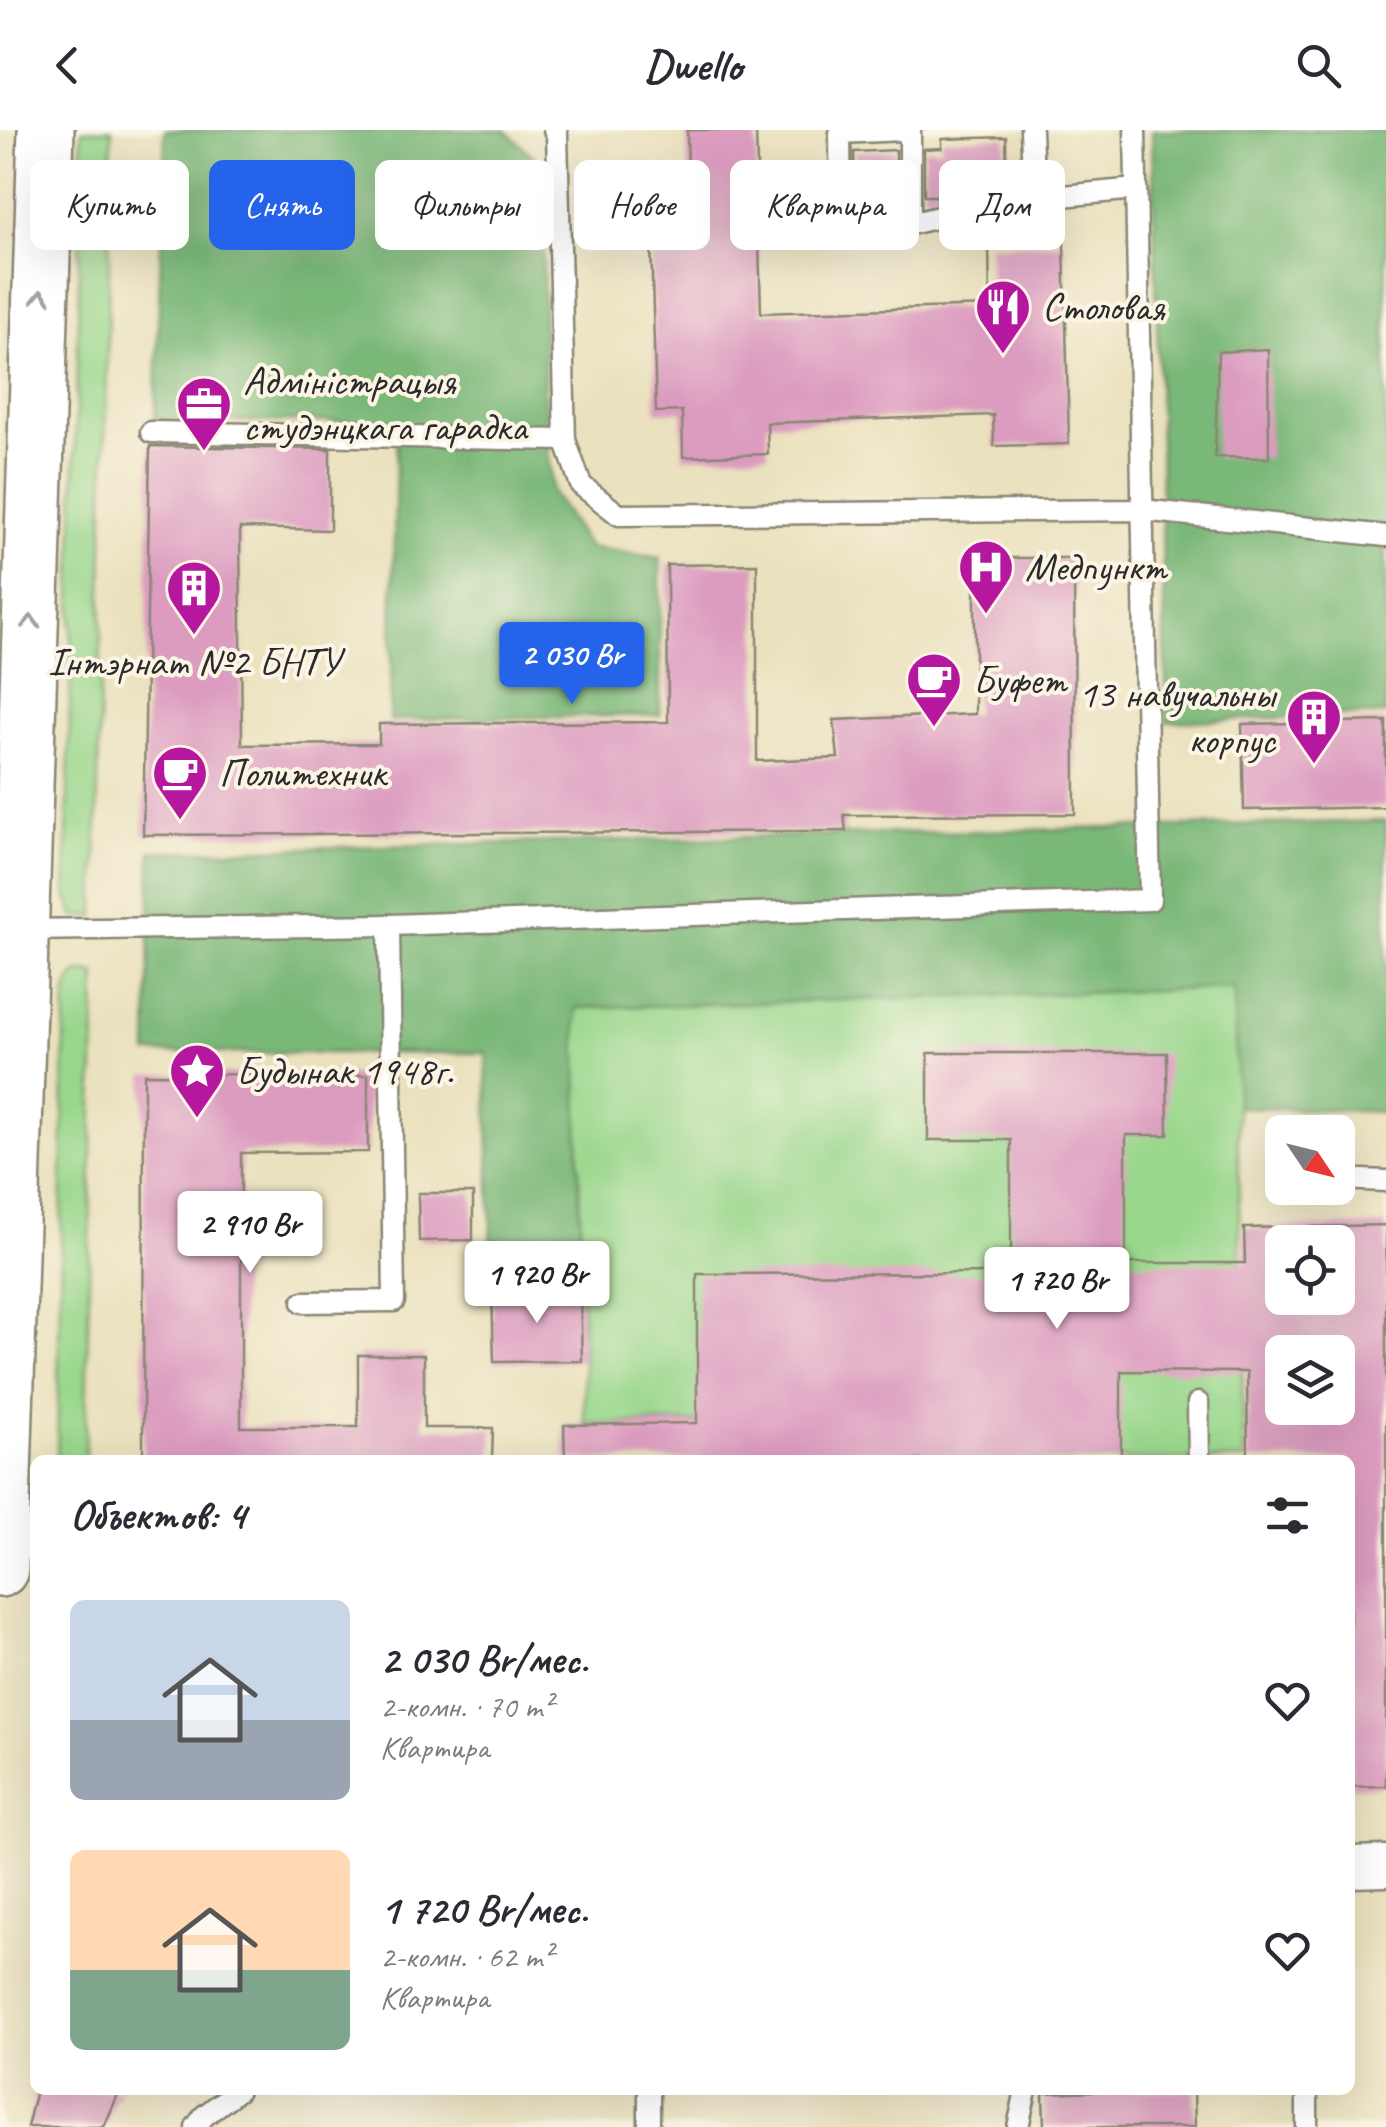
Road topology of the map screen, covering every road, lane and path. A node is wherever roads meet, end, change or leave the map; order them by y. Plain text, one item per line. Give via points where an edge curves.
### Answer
1 (46, 130) edge
2 (554, 130) edge
3 (902, 130) edge
4 (910, 130) edge
5 (1031, 130) edge
6 (1135, 130) edge
7 (840, 160) edge
8 (910, 160) edge
9 (1032, 160) edge
10 (1136, 188) junction
11 (1065, 195) edge
12 (151, 432) dead end
13 (564, 440) junction
14 (1142, 510) junction
15 (1386, 536) edge
16 (389, 924) junction
17 (22, 930) junction
18 (1355, 1180) edge
19 (1386, 1182) edge
20 (303, 1302) dead end
21 (1198, 1403) dead end
22 (1199, 1455) edge
23 (0, 1569) edge
24 (1386, 1866) edge
25 (1355, 1867) edge
26 (231, 2095) edge
27 (649, 2095) edge
28 (1025, 2095) edge
29 (1307, 2095) edge
30 (196, 2127) edge
31 (649, 2127) edge
32 (1018, 2127) edge
33 (1307, 2127) edge

17 -> 1 main road
2 - 13 lane
3 - 7 lane via 840,133
4 - 8 lane
5 - 9 lane
6 - 10 lane
10 - 11 lane
10 - 14 lane
12 - 13 lane
13 - 14 lane via 581,485 619,516
14 - 15 lane
14 - 16 lane via 1150,900
16 - 17 lane
16 - 20 lane via 394,1301
17 - 23 main road
18 - 19 lane
21 - 22 lane
24 - 25 street
26 - 30 lane
27 - 31 lane
28 - 32 lane
29 - 33 lane

